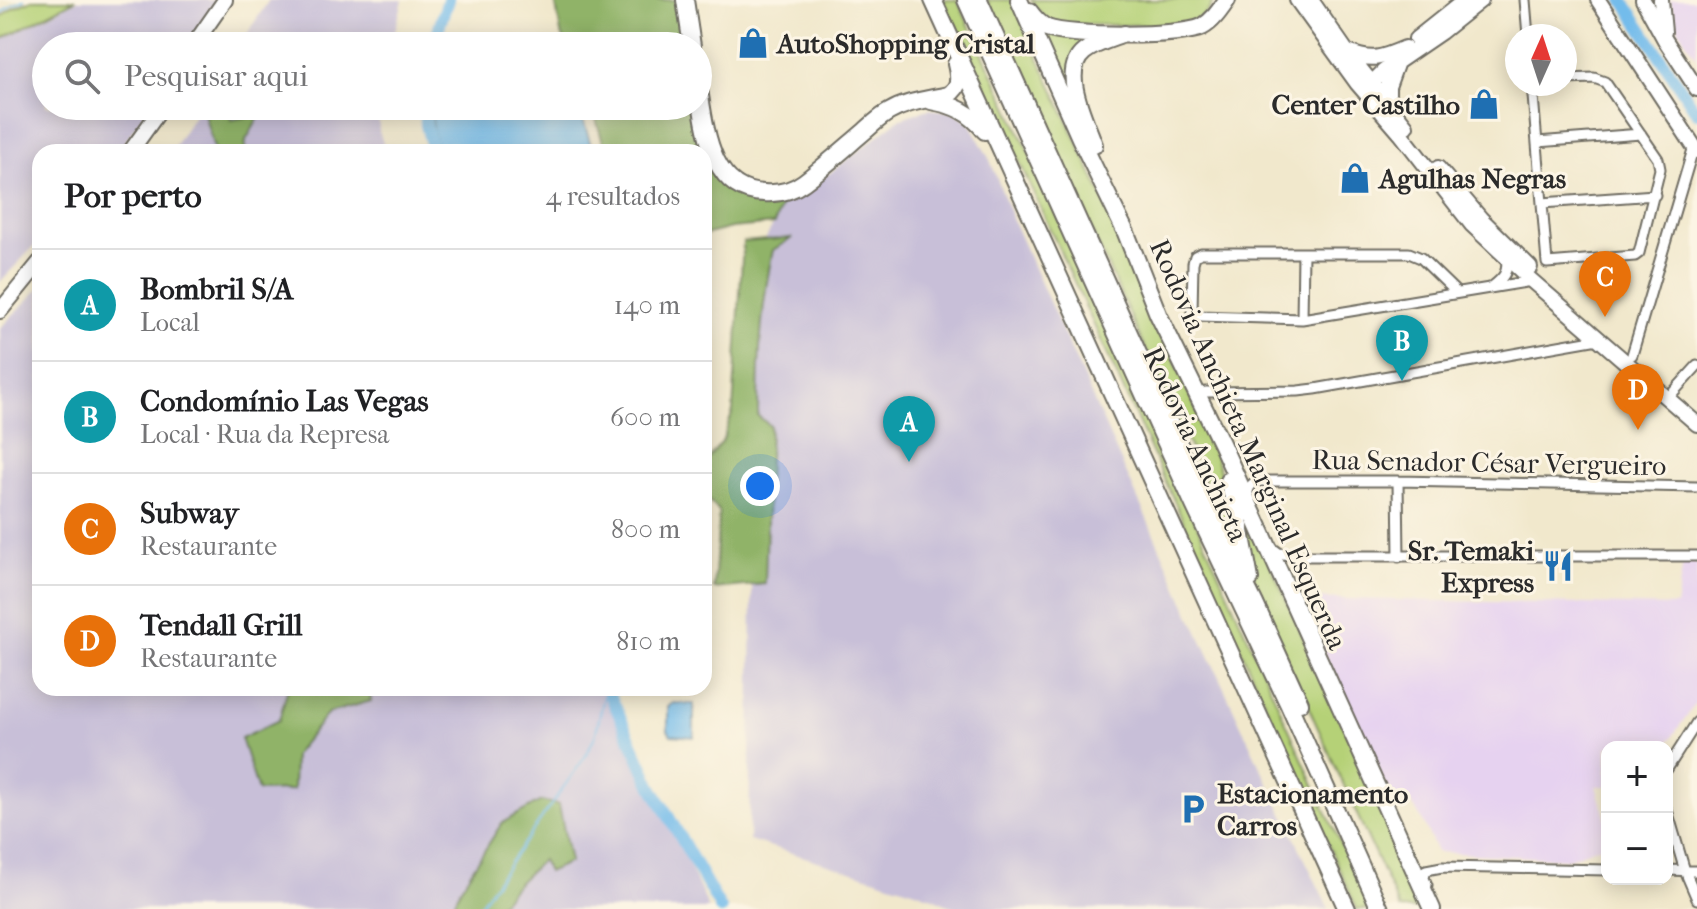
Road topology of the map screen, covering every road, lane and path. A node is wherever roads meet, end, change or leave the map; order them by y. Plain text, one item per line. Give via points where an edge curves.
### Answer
1 (225, 0) edge
2 (236, 0) edge
3 (966, 0) edge
4 (979, 0) edge
5 (1020, 0) edge
6 (1297, 0) edge
7 (1311, 0) edge
8 (1465, 0) edge
9 (1481, 0) edge
10 (1525, 0) edge
11 (1598, 0) edge
12 (1643, 0) edge
13 (1661, 0) edge
14 (683, 3) edge
15 (1222, 3) edge
16 (936, 7) edge
17 (1527, 24) edge
18 (203, 32) edge
19 (214, 32) edge
20 (689, 32) edge
21 (1124, 34) junction
22 (1665, 40) junction
23 (1405, 48) junction
24 (1347, 52) junction
25 (1397, 62) junction
26 (1577, 79) edge
27 (1364, 83) junction
28 (1697, 89) edge
29 (1533, 96) edge
30 (921, 100) junction
31 (1388, 104) junction
32 (142, 120) edge
33 (153, 120) edge
34 (705, 120) edge
35 (1641, 134) junction
36 (1537, 142) junction
37 (126, 144) edge
38 (136, 144) edge
39 (710, 144) edge
40 (1696, 149) edge
41 (712, 150) edge
42 (1000, 151) junction
43 (1655, 195) junction
44 (1542, 203) junction
45 (1126, 233) junction
46 (1303, 253) junction
47 (1506, 259) junction
48 (32, 272) edge
49 (1538, 272) junction
50 (32, 282) edge
51 (1493, 286) junction
52 (1456, 292) junction
53 (0, 311) edge
54 (1302, 319) junction
55 (0, 320) edge
56 (1598, 339) junction
57 (1632, 355) junction
58 (1697, 366) edge
59 (1671, 395) junction
60 (1200, 403) junction
61 (1697, 411) edge
62 (1210, 424) junction
63 (1697, 424) edge
64 (1398, 481) junction
65 (1697, 487) edge
66 (1246, 501) junction
67 (1267, 543) junction
68 (1697, 556) edge
69 (1399, 557) junction
70 (1255, 604) junction
71 (1697, 722) edge
72 (1692, 738) edge
73 (1673, 762) edge
74 (1668, 813) edge
75 (1398, 837) junction
76 (1442, 867) junction
77 (1601, 870) edge
78 (1673, 870) edge
79 (1685, 871) junction
80 (1697, 871) edge
81 (1697, 899) edge
82 (1347, 909) edge
83 (1380, 909) edge
84 (1392, 909) edge
85 (1433, 909) edge

1 - 18 main road
2 - 19 main road
3 - 83 highway, Rodovia Anchieta
4 - 70 highway, Rodovia Anchieta
5 - 21 highway via 1039,23 1054,30
5 - 45 highway, Rodovia Anchieta Marginal Esquerda
6 - 27 main road
7 - 24 main road
8 - 23 main road
9 - 25 main road
10 - 17 street
11 - 40 main road
12 - 22 main road
13 - 22 main road
14 - 20 highway
15 - 21 highway via 1206,24 1191,30
16 - 30 highway via 959,83 948,95
16 - 42 highway
21 - 45 highway via 1081,55 1073,79
22 - 28 main road
23 - 24 main road via 1368,59
23 - 27 main road
24 - 27 main road
25 - 27 main road
25 - 31 main road
26 - 35 street via 1605,82
27 - 31 main road
27 - 47 main road via 1472,225
29 - 36 street
30 - 41 highway via 882,116 791,190 745,190 716,163
30 - 42 highway via 967,113
31 - 49 main road via 1481,219
32 - 37 main road
33 - 38 main road
34 - 39 highway
35 - 36 street
35 - 43 street via 1660,164
36 - 44 street
40 - 57 street
42 - 82 highway
43 - 44 street
43 - 49 street via 1635,256
44 - 49 street
45 - 60 highway, Rodovia Anchieta Marginal Esquerda
46 - 52 street via 1415,255
46 - 54 street
46 - 54 street via 1197,254 1192,309 1200,316
47 - 49 main road
47 - 51 street via 1505,276
48 - 53 main road
49 - 51 street
49 - 56 main road
49 - 57 main road
50 - 55 main road
51 - 52 street
52 - 54 street
56 - 59 main road
56 - 60 street via 1315,389 1206,392
57 - 59 main road
58 - 59 street
59 - 61 main road
59 - 63 main road
60 - 62 highway, Rodovia Anchieta Marginal Esquerda
62 - 66 highway, Rodovia Anchieta Marginal Esquerda
62 - 70 highway via 1237,510
64 - 65 street, Rua Senador César Vergueiro
64 - 66 street, Rua Senador César Vergueiro via 1257,481
64 - 69 street
66 - 67 highway, Rodovia Anchieta Marginal Esquerda
67 - 69 street via 1293,556
67 - 75 highway, Rodovia Anchieta Marginal Esquerda
68 - 69 street
70 - 84 highway, Rodovia Anchieta
71 - 72 street
72 - 73 street
74 - 79 street
75 - 76 street via 1416,860
75 - 85 highway, Rodovia Anchieta Marginal Esquerda
76 - 77 street
76 - 85 street via 1425,873
78 - 79 street
79 - 80 street
79 - 81 street

